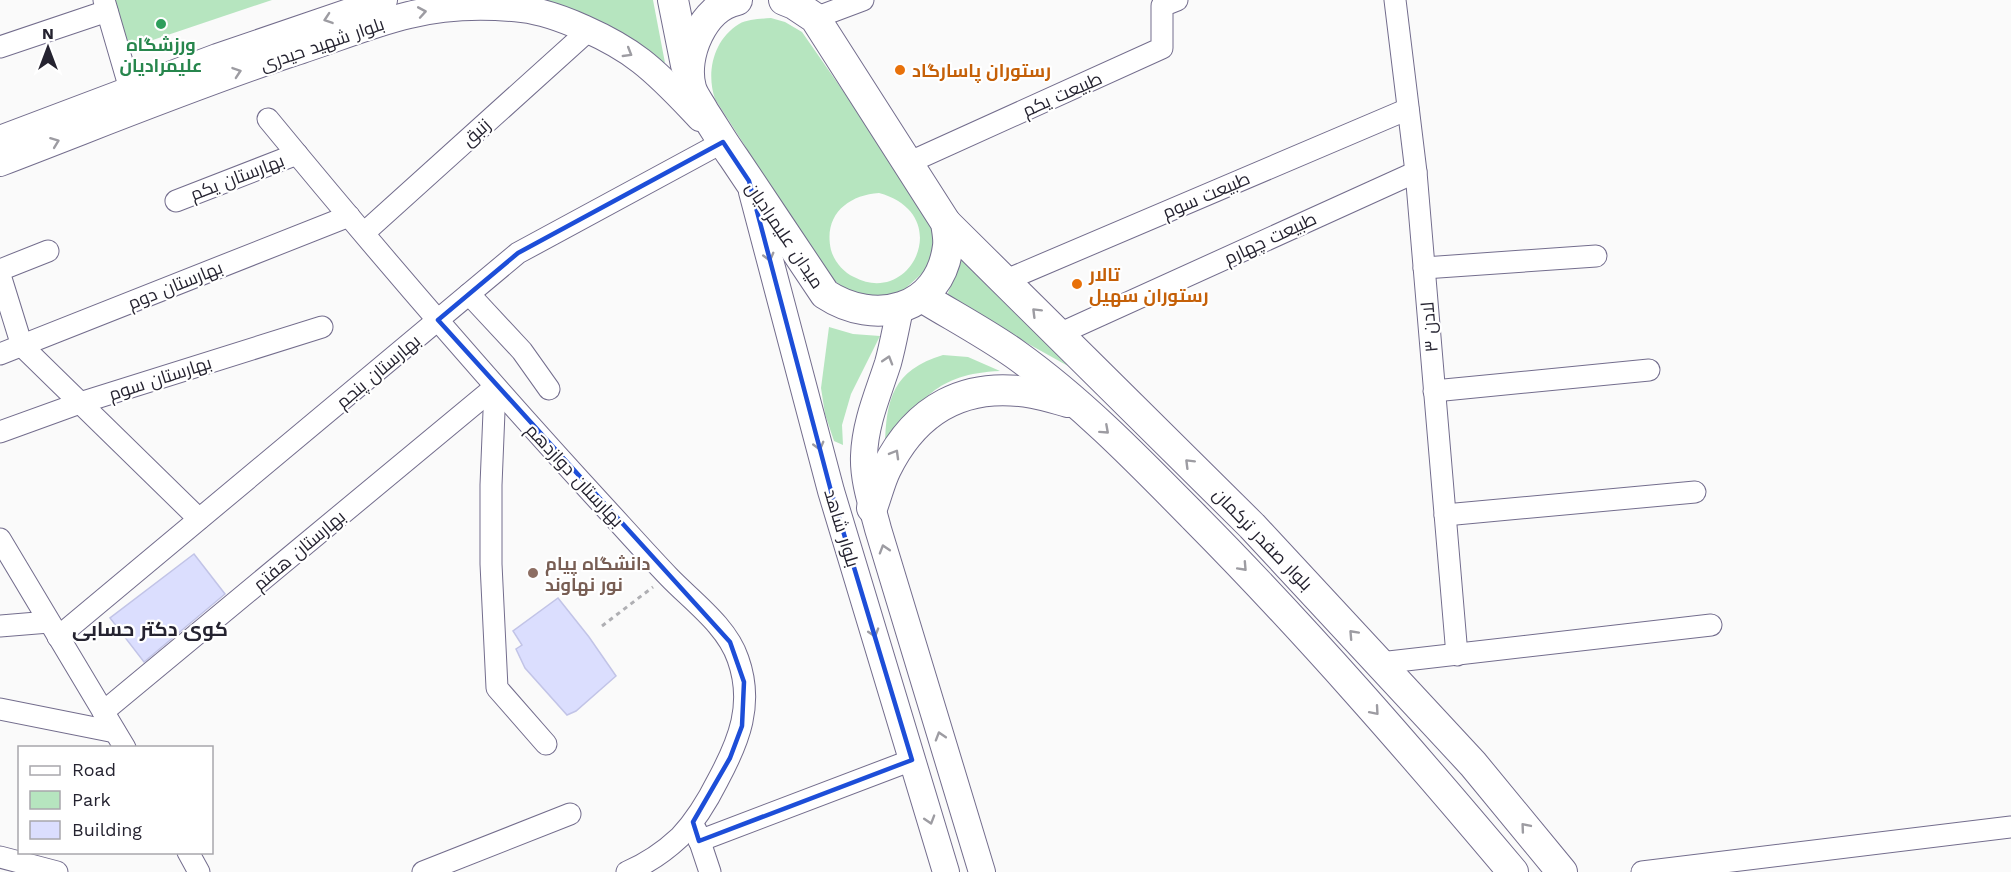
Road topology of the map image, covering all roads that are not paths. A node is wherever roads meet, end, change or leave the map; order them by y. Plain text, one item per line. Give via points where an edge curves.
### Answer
1 (384, 0) edge
2 (673, 0) edge
3 (737, 0) edge
4 (784, 0) edge
5 (862, 0) edge
6 (1177, 0) edge
7 (1395, 0) edge
8 (105, 6) edge
9 (809, 9) edge
10 (588, 31) junction
11 (0, 47) edge
12 (688, 76) junction
13 (135, 99) junction
14 (1408, 108) junction
15 (268, 119) dead end
16 (0, 139) edge
17 (723, 142) junction
18 (297, 154) junction
19 (0, 163) edge
20 (908, 163) junction
21 (1416, 172) junction
22 (749, 181) junction
23 (176, 201) dead end
24 (350, 216) junction
25 (946, 223) junction
26 (364, 233) junction
27 (48, 251) dead end
28 (1596, 256) dead end
29 (1424, 268) junction
30 (0, 270) edge
31 (0, 275) edge
32 (1004, 281) junction
33 (470, 294) junction
34 (911, 303) junction
35 (438, 320) junction
36 (321, 327) dead end
37 (1059, 334) junction
38 (22, 345) junction
39 (0, 354) edge
40 (1648, 370) dead end
41 (495, 387) junction
42 (549, 389) dead end
43 (1434, 391) junction
44 (80, 403) junction
45 (1075, 404) junction
46 (0, 432) edge
47 (1695, 492) dead end
48 (872, 508) junction
49 (1445, 515) junction
50 (199, 519) junction
51 (0, 539) edge
52 (1711, 624) dead end
53 (0, 626) edge
54 (54, 630) junction
55 (1457, 655) junction
56 (1380, 663) junction
57 (0, 709) edge
58 (103, 712) junction
59 (120, 740) edge
60 (546, 744) dead end
61 (912, 760) junction
62 (570, 814) dead end
63 (2011, 827) edge
64 (696, 832) junction
65 (189, 854) edge
66 (0, 857) edge
67 (57, 872) edge
68 (199, 872) edge
69 (423, 872) edge
70 (627, 872) edge
71 (710, 872) edge
72 (946, 872) edge
73 (982, 872) edge
74 (1513, 872) edge
75 (1562, 872) edge
76 (1642, 872) edge

1 -> 13 main road, بلوار شهید حیدری
2 - 12 highway, میدان علیمرادیان
3 - 12 highway via 713,15 698,32
4 - 9 highway
5 - 9 street
6 - 20 street, طبیعت یکم via 1162,6 1162,48
7 - 14 street, لادن ۳
8 - 11 street
8 - 13 street
9 - 20 highway
13 -> 10 main road, بلوار شهید حیدری via 230,75 408,15 447,8 524,9
10 -> 17 main road, بلوار شهید حیدری via 640,60
10 - 26 street, زنبق
12 - 17 highway, میدان علیمرادیان via 691,90
13 - 16 main road, بلوار شهید حیدری
19 -> 13 main road, بلوار شهید حیدری
14 - 21 street, لادن ۳
14 - 32 street, طبیعت سوم
15 - 18 street, بهارستان دوازدهم
17 - 22 highway, میدان علیمرادیان
17 - 33 street, بهارستان پنجم via 518,253
18 - 23 street, بهارستان یکم
18 - 24 street, بهارستان دوازدهم
20 - 25 highway
21 - 29 street, لادن ۳
21 - 37 street, طبیعت چهارم
22 - 34 highway, میدان علیمرادیان via 825,294 858,310 879,312
22 -> 61 main road, بلوار شاهد via 831,491
24 - 26 street, بهارستان دوازدهم
24 - 38 street, بهارستان دوم
25 - 32 highway, بلوار صفدر ترکمان
25 - 34 highway via 949,244 943,266 935,283
26 - 35 street, بهارستان دوازدهم
27 - 30 street
28 - 29 street
29 - 43 street, لادن ۳
31 - 38 street
37 -> 32 highway, بلوار صفدر ترکمان
33 - 35 street, بهارستان پنجم
33 - 42 street via 522,351
34 - 45 highway, بلوار صفدر ترکمان via 1015,354
48 -> 34 main road, بلوار شاهد via 864,459 866,432 874,398
35 - 41 street, بهارستان دوازدهم
35 - 50 street, بهارستان پنجم
36 - 44 street, بهارستان سوم
56 -> 37 highway, بلوار صفدر ترکمان via 1252,526
38 - 39 street, بهارستان دوم
38 - 44 street
40 - 43 street
41 - 58 street, بهارستان هفتم
41 - 60 street via 491,564 497,688
41 - 64 street, بهارستان دوازدهم via 730,642 738,657 744,682 738,741
43 - 49 street, لادن ۳
44 - 46 street, بهارستان سوم
44 - 50 street
48 -> 45 highway via 886,469 905,437 922,418 951,400 1004,390
45 -> 74 highway, بلوار صفدر ترکمان via 1143,465 1291,618
47 - 49 street
73 -> 48 main road, بلوار شاهد
49 - 55 street, لادن ۳
50 - 54 street, بهارستان پنجم
51 - 54 street
52 - 55 street
53 - 54 street
54 - 58 street
55 - 56 street
75 -> 56 highway, بلوار صفدر ترکمان via 1473,764
57 - 59 street
58 - 59 street
61 - 64 street
61 -> 72 main road, بلوار شاهد
62 - 69 street
63 - 76 street
64 - 70 street, بهارستان دوازدهم
64 - 71 street
65 - 68 street
66 - 67 street

